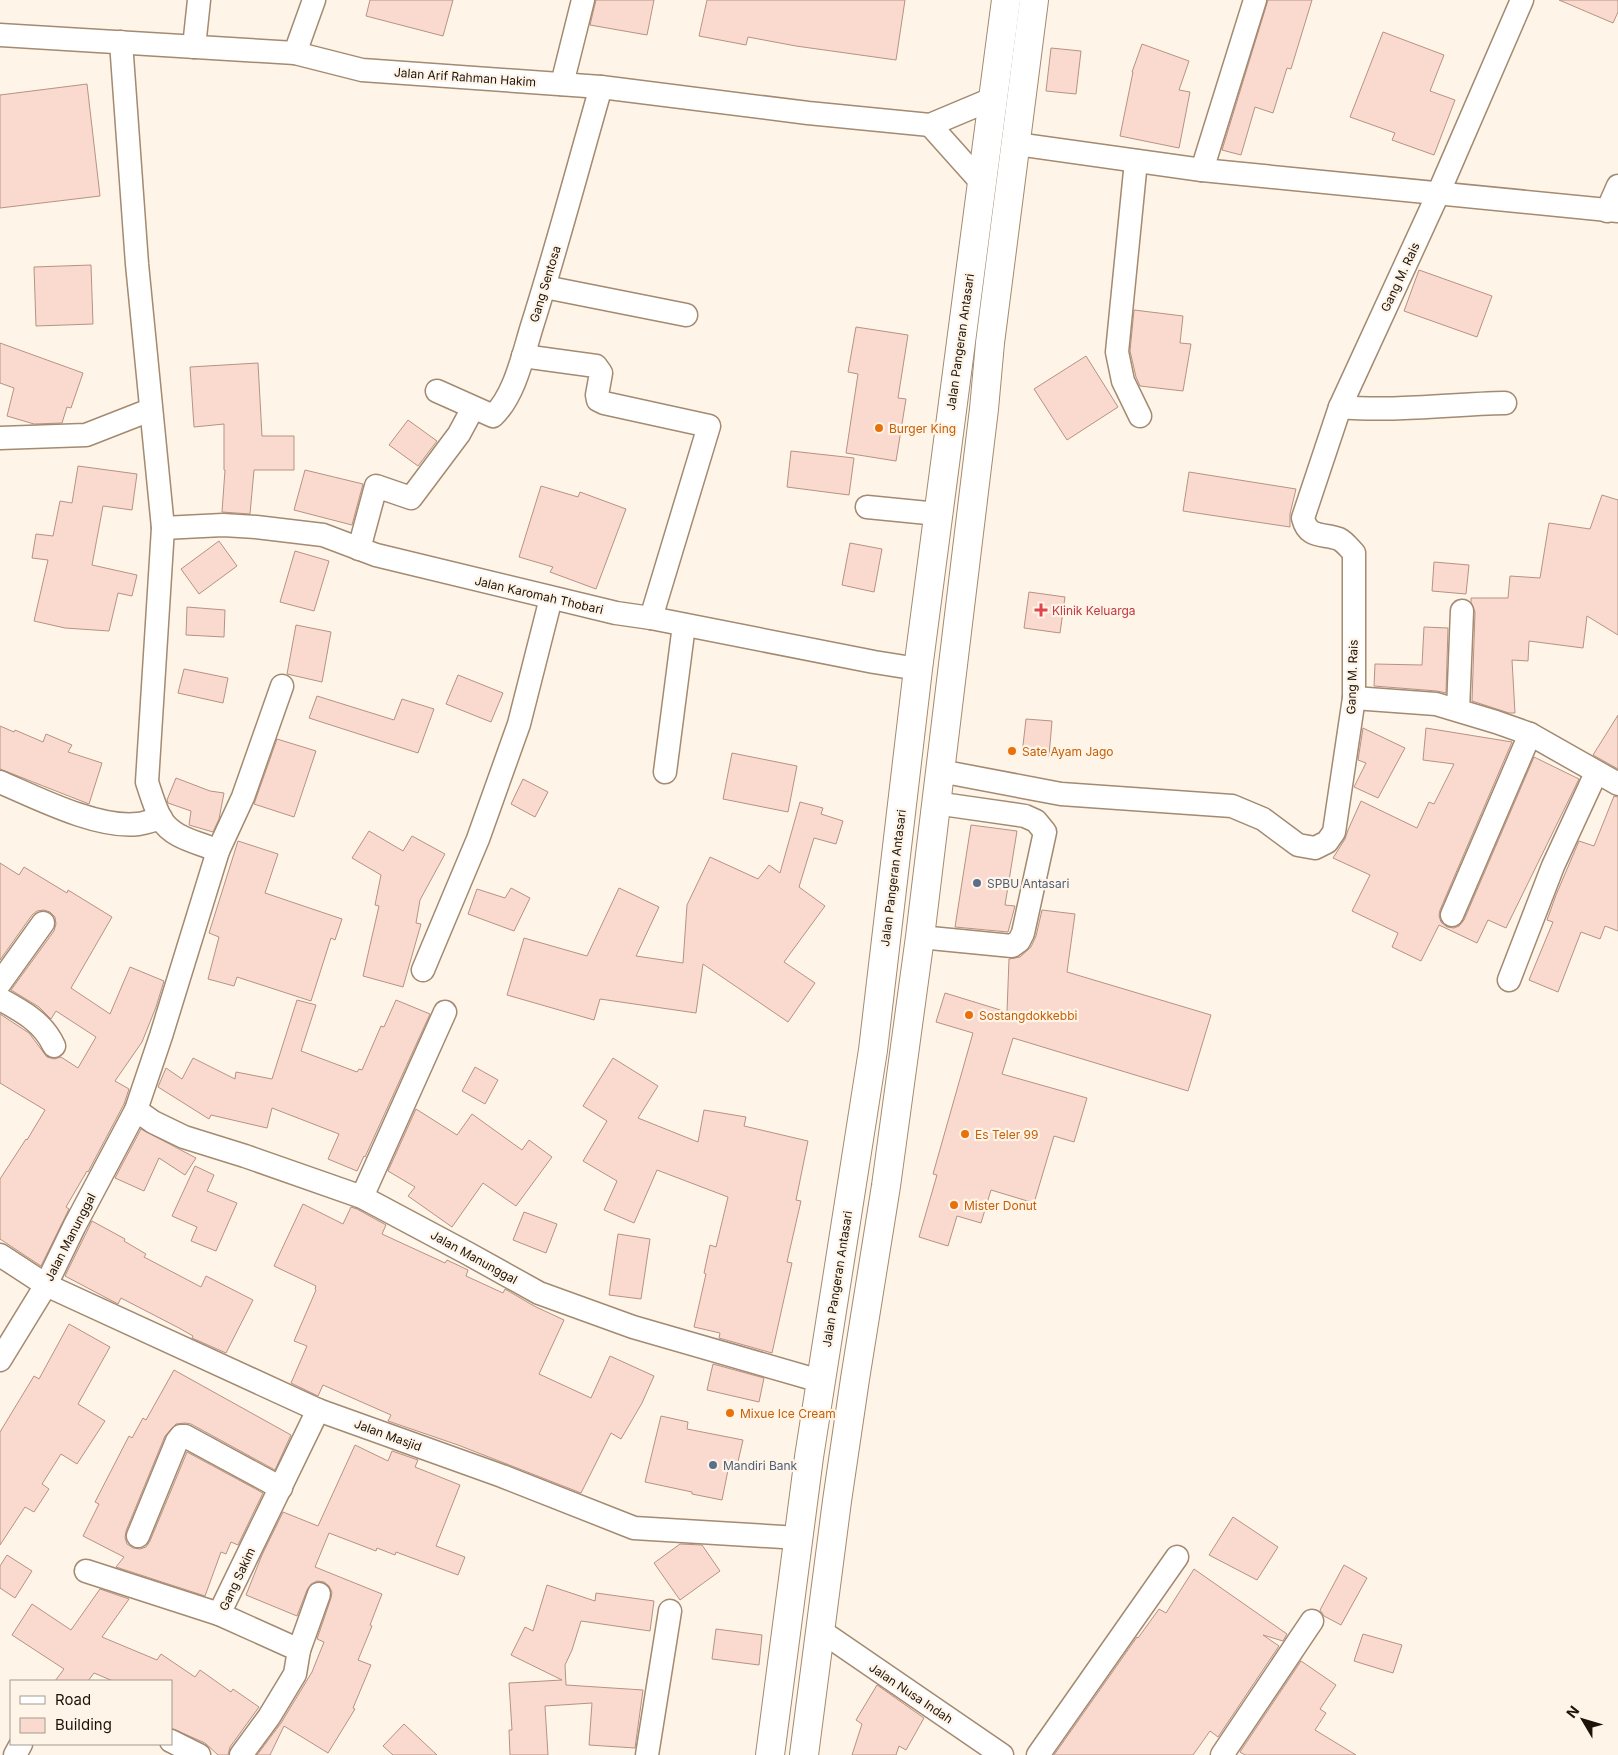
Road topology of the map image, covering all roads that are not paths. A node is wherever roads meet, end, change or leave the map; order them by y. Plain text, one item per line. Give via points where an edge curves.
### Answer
1 (199, 0) edge
2 (314, 0) edge
3 (583, 0) edge
4 (1006, 0) edge
5 (1034, 0) edge
6 (1256, 0) edge
7 (1522, 0) edge
8 (0, 35) edge
9 (121, 42) junction
10 (194, 47) junction
11 (295, 53) junction
12 (562, 84) junction
13 (601, 87) junction
14 (992, 99) junction
15 (930, 125) junction
16 (1016, 144) junction
17 (1136, 161) junction
18 (1202, 170) junction
19 (981, 182) junction
20 (1618, 186) edge
21 (1438, 194) junction
22 (1612, 211) edge
23 (545, 288) junction
24 (686, 315) dead end
25 (523, 356) junction
26 (437, 391) dead end
27 (1504, 403) dead end
28 (1340, 407) junction
29 (473, 408) junction
30 (150, 410) junction
31 (1140, 416) dead end
32 (0, 438) edge
33 (868, 507) dead end
34 (938, 514) junction
35 (163, 528) junction
36 (359, 549) junction
37 (551, 598) junction
38 (1462, 611) dead end
39 (651, 618) junction
40 (684, 625) junction
41 (918, 669) junction
42 (282, 686) dead end
43 (1354, 698) junction
44 (1458, 710) junction
45 (1530, 734) junction
46 (940, 771) junction
47 (665, 772) dead end
48 (1596, 773) junction
49 (0, 782) edge
50 (1618, 784) edge
51 (936, 804) junction
52 (161, 818) junction
53 (218, 851) junction
54 (1452, 915) dead end
55 (43, 924) dead end
56 (920, 937) junction
57 (423, 970) dead end
58 (1509, 980) dead end
59 (0, 983) edge
60 (0, 999) edge
61 (445, 1012) dead end
62 (54, 1046) dead end
63 (136, 1110) junction
64 (860, 1140) junction
65 (891, 1146) junction
66 (853, 1181) junction
67 (886, 1186) junction
68 (362, 1197) junction
69 (0, 1255) edge
70 (46, 1285) junction
71 (0, 1360) edge
72 (820, 1381) junction
73 (318, 1410) junction
74 (281, 1488) junction
75 (138, 1536) dead end
76 (799, 1538) junction
77 (1177, 1557) dead end
78 (86, 1571) dead end
79 (319, 1594) dead end
80 (670, 1611) dead end
81 (219, 1614) junction
82 (1312, 1621) dead end
83 (821, 1631) junction
84 (299, 1650) junction
85 (172, 1742) edge
86 (199, 1755) edge
87 (241, 1755) edge
88 (647, 1755) edge
89 (770, 1755) edge
90 (804, 1755) edge
91 (1002, 1755) edge
92 (1038, 1755) edge
93 (1222, 1755) edge

1 - 10 street
2 - 11 street
3 - 12 street
4 - 14 main road, Jalan Pangeran Antasari
5 - 16 main road
6 - 18 street
7 - 21 street, Gang M. Rais
8 - 9 street, Jalan Arif Rahman Hakim
9 - 10 street, Jalan Arif Rahman Hakim
9 - 30 street
10 - 11 street, Jalan Arif Rahman Hakim
11 - 12 street, Jalan Arif Rahman Hakim via 362,70
12 - 13 street, Jalan Arif Rahman Hakim
13 - 15 street, Jalan Arif Rahman Hakim
13 - 23 street, Gang Sentosa
14 - 15 street, Jalan Arif Rahman Hakim
14 - 19 main road, Jalan Pangeran Antasari
15 - 19 street
16 - 17 street
16 - 46 main road
17 - 18 street
17 - 31 street via 1117,352 1123,381
18 - 21 street
19 - 34 main road, Jalan Pangeran Antasari
20 - 22 street
21 - 22 street
21 - 28 street, Gang M. Rais
23 - 24 street
23 - 25 street, Gang Sentosa
25 - 29 street, Gang Sentosa via 502,408 493,416
25 - 39 street via 596,366 601,374 598,400 710,426
26 - 29 street, Gang Sentosa
27 - 28 street via 1367,410
28 - 43 street, Gang M. Rais via 1303,518 1310,532 1340,540 1354,553
29 - 36 street via 459,434 411,498 376,486
30 - 32 street via 86,435
30 - 35 street
33 - 34 street
34 - 41 main road, Jalan Pangeran Antasari
35 - 36 street, Jalan Karomah Thobari via 256,527 323,536
35 - 52 street via 147,782
36 - 37 street, Jalan Karomah Thobari
37 - 39 street, Jalan Karomah Thobari
37 - 57 street via 519,724 478,838
38 - 44 street
39 - 40 street, Jalan Karomah Thobari
40 - 41 street, Jalan Karomah Thobari
40 - 47 street
41 - 64 main road, Jalan Pangeran Antasari
42 - 53 street, Jalan Manunggal via 243,797
43 - 44 street via 1436,704
43 - 46 street, Gang M. Rais via 1334,832 1327,842 1315,848 1298,845 1263,819 1232,806 1061,794
44 - 45 street
45 - 48 street
45 - 54 street
46 - 51 main road
48 - 50 street
48 - 58 street via 1553,866
49 - 52 street via 88,818 138,824
51 - 56 main road
51 - 56 street via 1025,816 1036,821 1044,832 1019,941 1012,946
52 - 53 street via 182,838
53 - 63 street, Jalan Manunggal
55 - 59 street
56 - 65 main road
60 - 62 street via 37,1021
61 - 68 street
63 - 68 street, Jalan Manunggal via 184,1137
63 - 70 street, Jalan Manunggal
64 - 65 main road via 863,1154 875,1161 885,1157
64 - 66 main road, Jalan Pangeran Antasari
65 - 67 main road
66 - 67 main road via 860,1172 875,1171
66 - 72 main road, Jalan Pangeran Antasari
67 - 83 main road via 852,1398
68 - 72 street, Jalan Manunggal via 539,1293 633,1327
69 - 70 street, Jalan Masjid
70 - 71 street, Jalan Manunggal
70 - 73 street, Jalan Masjid
72 - 76 main road, Jalan Pangeran Antasari
73 - 74 street, Gang Sakim
73 - 76 street, Jalan Masjid via 502,1476 634,1528
74 - 75 street via 181,1436
74 - 81 street, Gang Sakim
76 - 89 main road, Jalan Pangeran Antasari
77 - 92 street
78 - 81 street
79 - 84 street
80 - 88 street
81 - 84 street, Gang Sakim
82 - 93 street
83 - 90 main road
83 - 91 street, Jalan Nusa Indah
84 - 87 street via 294,1674 269,1717
85 - 86 street

